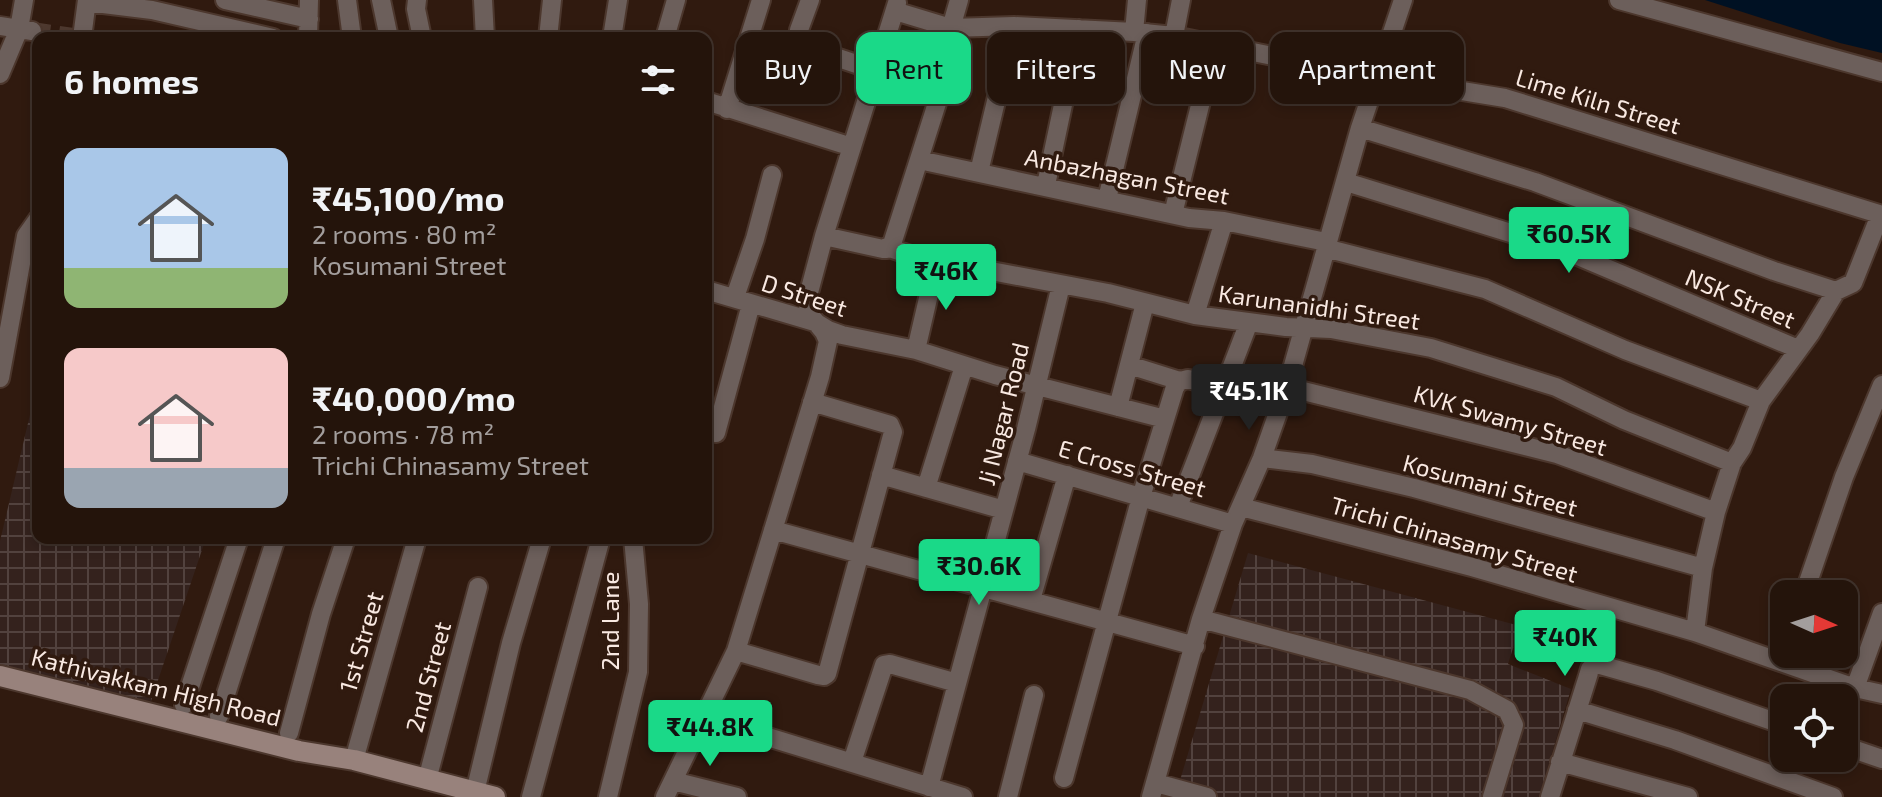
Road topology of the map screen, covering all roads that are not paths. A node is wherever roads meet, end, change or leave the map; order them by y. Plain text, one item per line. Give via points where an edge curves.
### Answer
1 (24, 0) edge
2 (225, 0) edge
3 (309, 0) edge
4 (347, 0) edge
5 (381, 0) edge
6 (417, 0) edge
7 (483, 0) edge
8 (552, 0) edge
9 (618, 0) edge
10 (676, 0) edge
11 (761, 0) edge
12 (810, 0) edge
13 (959, 0) edge
14 (1137, 0) edge
15 (1181, 0) edge
16 (1403, 0) edge
17 (1619, 0) edge
18 (87, 1) edge
19 (896, 5) edge
20 (1014, 26) junction
21 (956, 28) junction
22 (17, 29) edge
23 (308, 29) edge
24 (1079, 29) junction
25 (84, 32) edge
26 (247, 32) edge
27 (351, 32) edge
28 (388, 32) edge
29 (421, 32) edge
30 (485, 32) edge
31 (549, 32) edge
32 (613, 32) edge
33 (667, 32) edge
34 (887, 32) edge
35 (1141, 32) junction
36 (1175, 32) edge
37 (1392, 32) edge
38 (856, 64) edge
39 (1882, 72) edge
40 (0, 74) edge
41 (1464, 91) edge
42 (712, 103) edge
43 (864, 104) edge
44 (1200, 104) edge
45 (1368, 104) edge
46 (727, 109) junction
47 (1360, 128) junction
48 (852, 147) junction
49 (919, 160) junction
50 (979, 172) junction
51 (772, 175) dead end
52 (1346, 182) junction
53 (1046, 185) junction
54 (1107, 199) junction
55 (1173, 214) junction
56 (1881, 215) edge
57 (1224, 221) junction
58 (32, 228) edge
59 (824, 236) junction
60 (1326, 245) junction
61 (887, 247) junction
62 (936, 264) junction
63 (1061, 285) junction
64 (1836, 291) junction
65 (712, 292) edge
66 (743, 301) junction
67 (1145, 303) junction
68 (1195, 315) junction
69 (815, 322) junction
70 (1249, 322) junction
71 (1303, 326) junction
72 (1798, 349) junction
73 (916, 350) junction
74 (1129, 365) junction
75 (964, 366) junction
76 (0, 378) edge
77 (1180, 381) junction
78 (1036, 385) junction
79 (1882, 385) edge
80 (1226, 387) junction
81 (1284, 395) junction
82 (1761, 401) junction
83 (812, 402) junction
84 (1118, 407) junction
85 (1165, 419) junction
86 (716, 433) dead end
87 (1262, 458) junction
88 (1017, 461) junction
89 (1732, 463) junction
90 (881, 475) junction
91 (1067, 475) junction
92 (926, 488) junction
93 (1141, 497) junction
94 (1178, 507) junction
95 (1004, 510) junction
96 (1716, 512) junction
97 (1237, 515) junction
98 (773, 530) junction
99 (237, 544) edge
100 (274, 544) edge
101 (344, 544) edge
102 (415, 544) edge
103 (540, 544) edge
104 (599, 544) edge
105 (629, 544) edge
106 (860, 553) junction
107 (1703, 568) junction
108 (1809, 580) edge
109 (983, 586) junction
110 (478, 587) dead end
111 (1031, 600) junction
112 (1882, 613) edge
113 (1201, 619) junction
114 (1106, 621) junction
115 (1695, 632) junction
116 (1195, 646) junction
117 (736, 651) junction
118 (1770, 653) edge
119 (1809, 668) edge
120 (0, 676) edge
121 (957, 683) junction
122 (1846, 684) edge
123 (1856, 684) edge
124 (1858, 689) edge
125 (1882, 694) edge
126 (1034, 695) dead end
127 (184, 705) dead end
128 (1577, 710) junction
129 (219, 716) dead end
130 (706, 718) junction
131 (1770, 720) edge
132 (294, 742) junction
133 (1858, 751) edge
134 (1882, 759) edge
135 (354, 760) junction
136 (852, 762) junction
137 (1560, 762) junction
138 (1064, 778) dead end
139 (427, 780) junction
140 (929, 787) junction
141 (669, 789) edge
142 (1154, 790) edge
143 (485, 794) edge
144 (531, 797) edge
145 (608, 797) edge
146 (737, 797) edge
147 (963, 797) edge
148 (1008, 797) edge
149 (1207, 797) edge
150 (1492, 797) edge
151 (1550, 797) edge
152 (1688, 797) edge
153 (1833, 797) edge

1 - 22 street
2 - 23 street
3 - 23 street
4 - 27 street
5 - 28 street
6 - 29 street
7 - 30 street
8 - 31 street
9 - 32 street
10 - 33 street
11 - 46 street
12 - 38 street via 799,30 800,45
13 - 21 street
14 - 35 street
15 - 36 street
16 - 37 street
17 - 39 street
18 - 25 street
18 - 26 street
19 - 21 street, Lime Kiln Street
19 - 34 street
20 - 21 street, Lime Kiln Street
20 - 24 street, Lime Kiln Street
20 - 50 street
21 - 49 street
22 - 40 street
24 - 35 street, Lime Kiln Street
24 - 53 street
35 - 54 street
41 - 56 street, Lime Kiln Street via 1505,98
42 - 46 street
43 - 48 street
44 - 55 street
45 - 47 street
46 - 48 street
47 - 52 street
47 - 64 street via 1535,182
48 - 59 street
49 - 50 street, Anbazhagan Street
49 - 61 street
50 - 53 street, Anbazhagan Street
51 - 66 street
52 - 60 street
52 - 72 street, NSK Street via 1559,248
53 - 54 street, Anbazhagan Street
54 - 55 street, Anbazhagan Street
55 - 57 street, Anbazhagan Street
56 - 64 street via 1853,283
57 - 60 street, Anbazhagan Street
57 - 68 street
58 - 76 street via 26,236
59 - 61 street, Karunanidhi Street
59 - 69 street via 807,300
60 - 71 street
60 - 82 street, Anbazhagan Street via 1485,289
61 - 62 street, Karunanidhi Street
62 - 63 street, Karunanidhi Street
62 - 73 street
63 - 67 street, Karunanidhi Street
63 - 78 street, Jj Nagar Road
64 - 72 street
65 - 66 street, D Street
66 - 69 street, D Street
66 - 86 street
67 - 68 street, Karunanidhi Street
67 - 74 street
68 - 70 street, Karunanidhi Street
69 - 73 street, D Street via 842,335
69 - 83 street via 828,341
70 - 71 street, Karunanidhi Street
70 - 80 street
71 - 81 street
71 - 89 street, Karunanidhi Street via 1431,348 1490,365 1556,387
72 - 82 street
73 - 75 street, D Street
74 - 77 street, KVK Swamy Street
74 - 84 street
75 - 78 street, D Street
75 - 92 street
77 - 80 street, KVK Swamy Street
77 - 85 street
78 - 84 street, D Street
78 - 88 street, Jj Nagar Road
79 - 108 street
80 - 81 street, KVK Swamy Street
80 - 94 street
81 - 87 street
81 - 96 street, KVK Swamy Street via 1557,454
82 - 89 street
83 - 90 street via 893,427
83 - 98 street
84 - 85 street, D Street
85 - 93 street
87 - 97 street
87 - 107 street, Kosumani Street via 1414,488
88 - 91 street, E Cross Street
88 - 95 street, Jj Nagar Road
89 - 96 street
90 - 92 street
90 - 106 street
91 - 93 street, E Cross Street
91 - 111 street
92 - 95 street
93 - 94 street, E Cross Street
93 - 114 street
94 - 97 street, E Cross Street
95 - 109 street, Jj Nagar Road
96 - 107 street
97 - 113 street
97 - 115 street, Trichi Chinasamy Street via 1472,567
98 - 106 street
98 - 117 street
99 - 127 street
100 - 129 street
101 - 132 street via 321,614
102 - 135 street, 1st Street
103 - 143 street via 511,643
104 - 144 street
105 - 145 street, 2nd Lane via 639,604 638,672
106 - 109 street
106 - 117 street via 826,675
107 - 115 street
109 - 111 street
109 - 121 street, Jj Nagar Road
110 - 139 street, 2nd Street
111 - 114 street
112 - 123 street
113 - 116 street
113 - 150 street via 1470,690 1507,710 1514,725
114 - 116 street
114 - 138 street
115 - 118 street, Trichi Chinasamy Street
116 - 142 street
117 - 130 street
119 - 122 street, Trichi Chinasamy Street
120 - 132 main road, Kathivakkam High Road
121 - 136 street via 884,665
121 - 140 street, Jj Nagar Road
124 - 125 street, Trichi Chinasamy Street
126 - 148 street
128 - 131 street via 1590,669 1597,664
128 - 137 street
128 - 153 street
130 - 136 street
130 - 141 street
132 - 135 main road, Kathivakkam High Road
133 - 134 street
135 - 139 main road, Kathivakkam High Road
136 - 140 street
137 - 151 street
137 - 152 street
139 - 143 main road, Kathivakkam High Road
140 - 147 street
141 - 146 street
142 - 149 street

